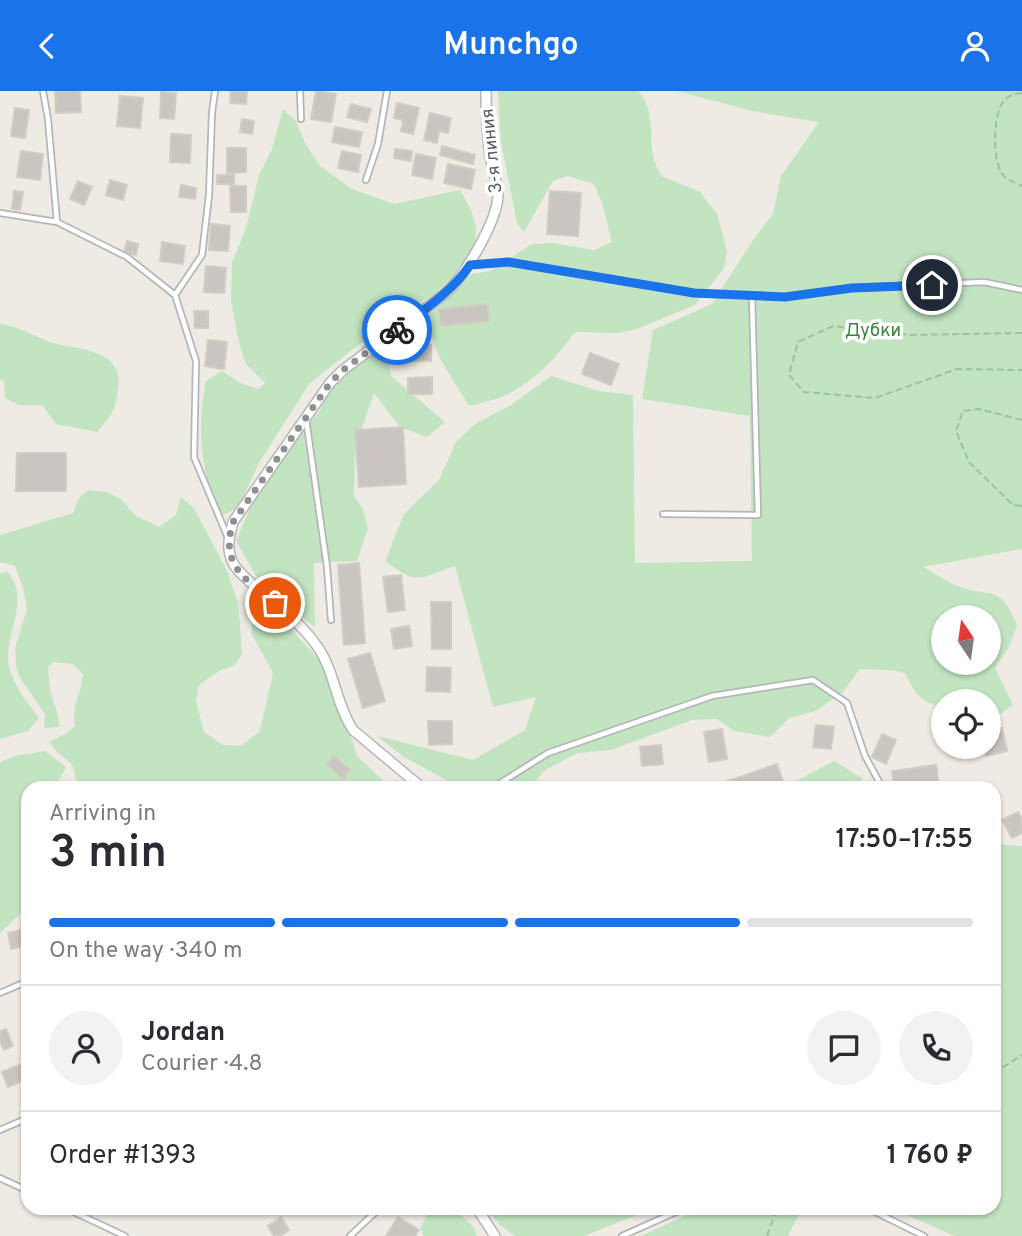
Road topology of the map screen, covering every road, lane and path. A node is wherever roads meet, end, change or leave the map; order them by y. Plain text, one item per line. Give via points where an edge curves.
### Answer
1 (43, 91) edge
2 (215, 91) edge
3 (300, 91) edge
4 (387, 91) edge
5 (486, 91) edge
6 (1022, 93) edge
7 (301, 119) dead end
8 (366, 180) dead end
9 (1022, 186) edge
10 (0, 213) edge
11 (57, 222) junction
12 (470, 265) junction
13 (1022, 290) edge
14 (176, 295) junction
15 (752, 296) junction
16 (1022, 333) edge
17 (1022, 370) edge
18 (306, 418) junction
19 (1022, 420) edge
20 (1022, 506) edge
21 (663, 514) dead end
22 (228, 539) junction
23 (331, 620) dead end
24 (414, 781) edge
25 (504, 781) edge
26 (879, 781) edge
27 (21, 984) edge
28 (0, 993) edge
29 (1022, 1055) edge
30 (1001, 1068) edge
31 (21, 1121) edge
32 (0, 1130) edge
33 (0, 1178) edge
34 (21, 1188) edge
35 (80, 1215) edge
36 (373, 1215) edge
37 (481, 1215) edge
38 (669, 1215) edge
39 (774, 1215) edge
40 (881, 1215) edge
41 (125, 1236) edge
42 (351, 1236) edge
43 (495, 1236) edge
44 (622, 1236) edge
45 (766, 1236) edge
46 (924, 1236) edge

1 - 11 lane
2 - 14 lane via 202,255
3 - 7 lane
4 - 8 lane
5 - 12 street, 3-я линия via 490,155 498,193 496,208
6 - 9 path via 1003,101 994,137 1004,176
10 - 11 lane
11 - 14 lane via 127,257
12 - 15 lane via 508,262 694,293
12 - 18 street, 3-я линия via 446,293 343,370
13 - 15 lane via 984,282
14 - 22 lane via 197,361 194,457
15 - 21 lane via 758,515
16 - 17 path via 910,335 833,326 798,342 789,375 804,392 875,398 957,369
18 - 22 street, 3-я линия via 233,522
18 - 23 lane
19 - 20 path via 979,409 963,411 956,431 969,462 1013,505
22 - 24 street via 234,567 314,642 353,730
25 - 26 lane via 548,753 712,696 813,680 847,703
27 - 28 lane
29 - 30 path
31 - 32 lane
33 - 34 lane
35 - 41 lane
36 - 42 lane
37 - 43 street
38 - 44 lane
39 - 45 path
40 - 46 lane

